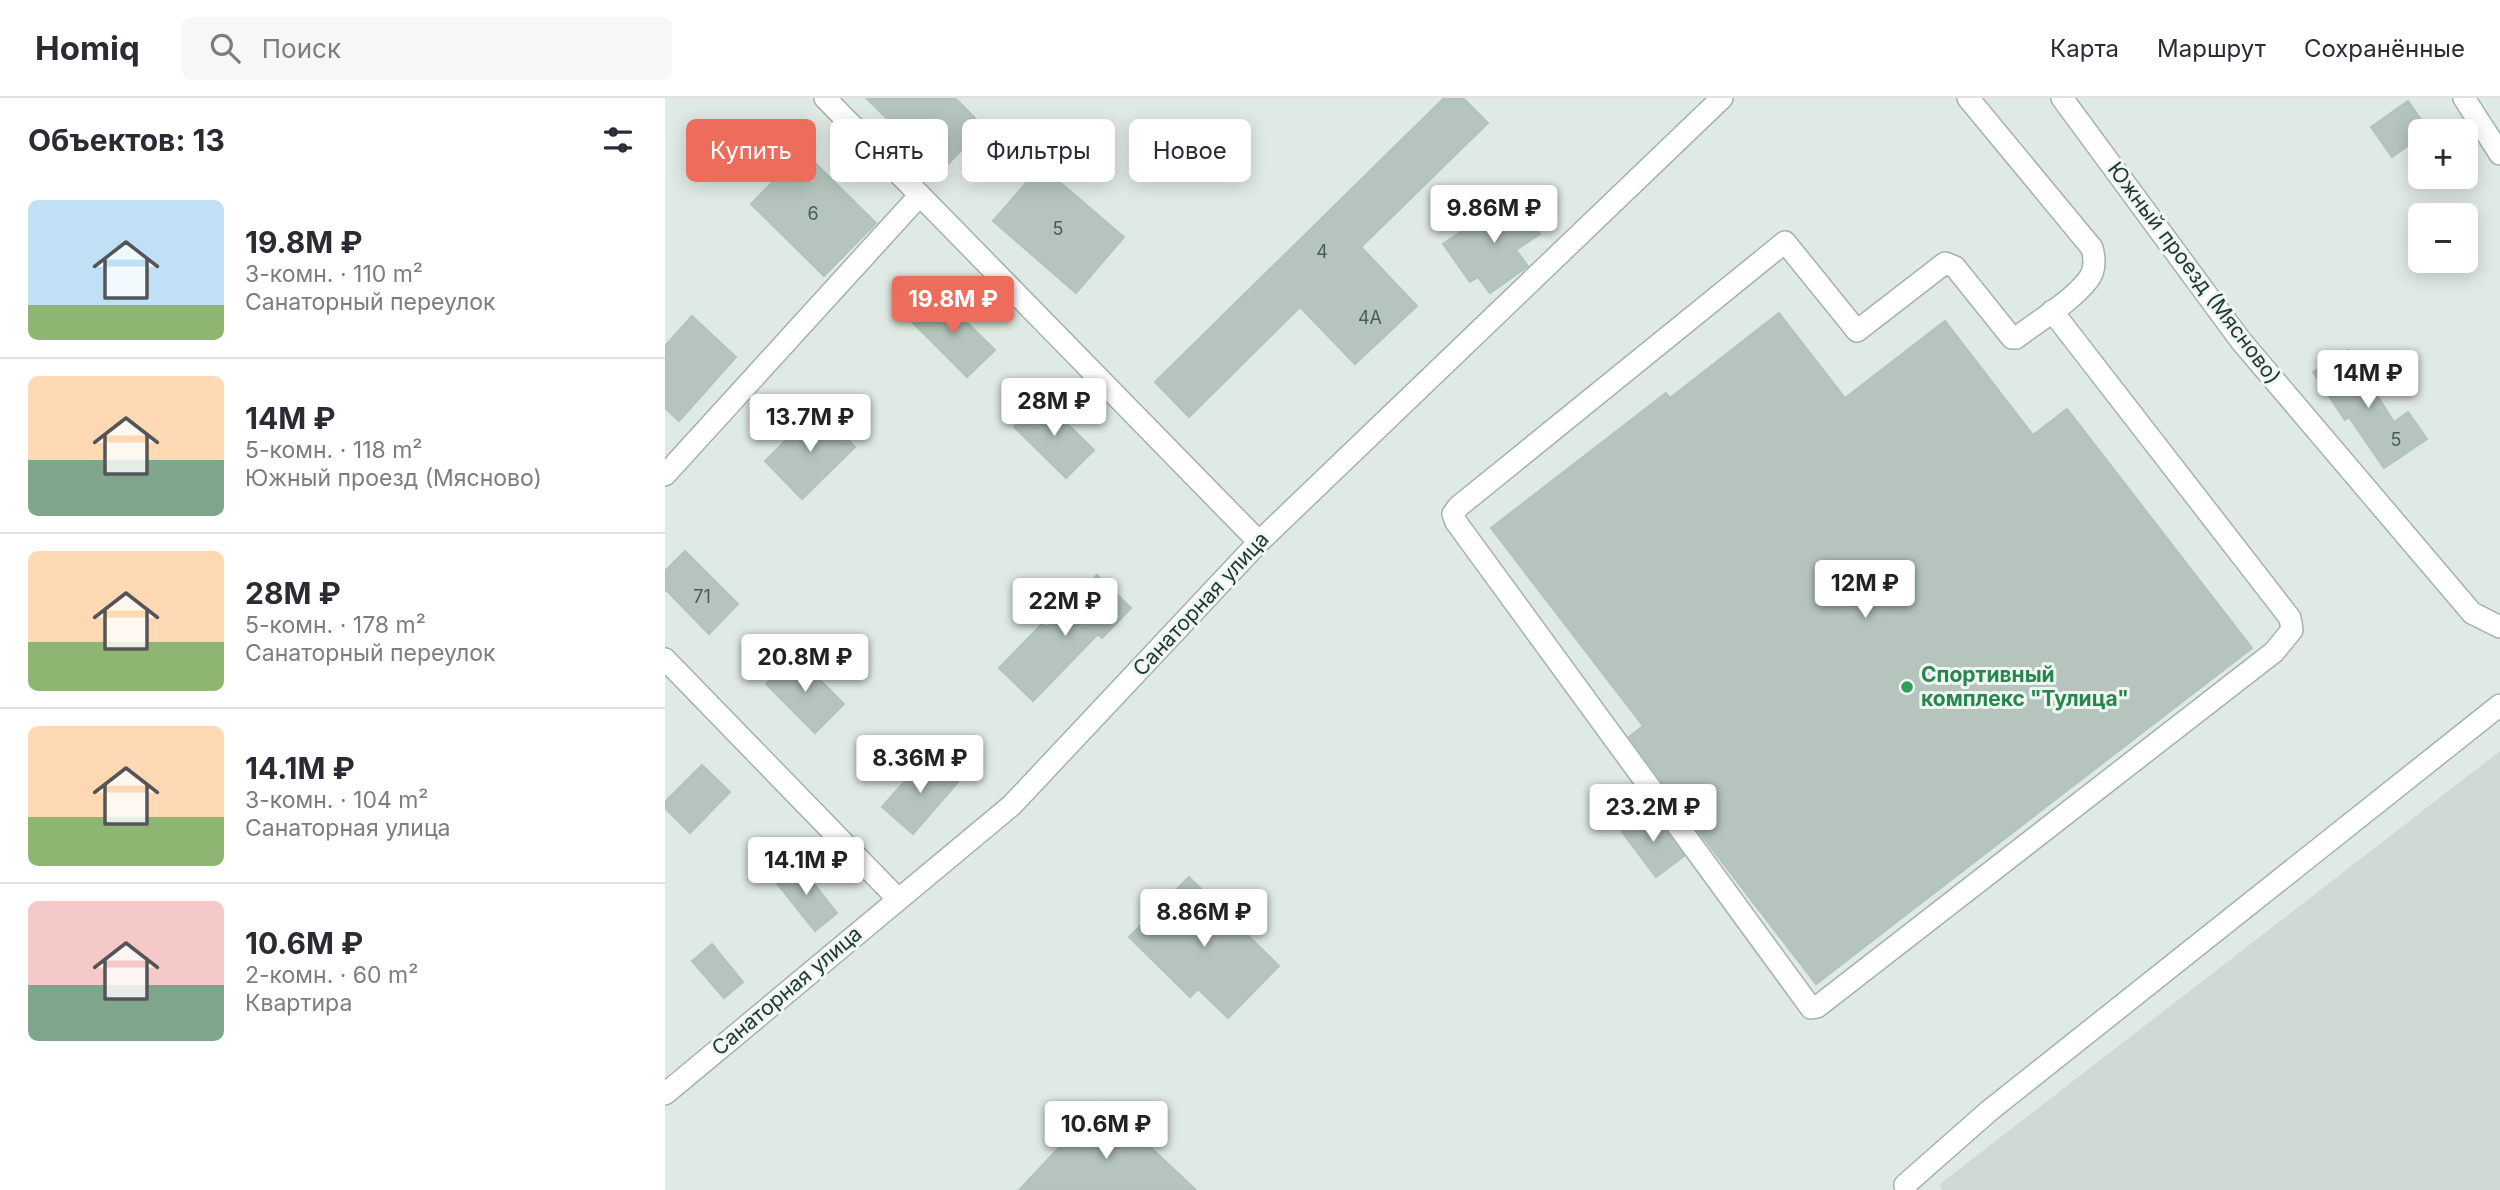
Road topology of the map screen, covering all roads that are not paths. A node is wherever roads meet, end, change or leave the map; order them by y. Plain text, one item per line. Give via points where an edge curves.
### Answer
1 (825, 98) edge
2 (1722, 98) edge
3 (1968, 98) edge
4 (2062, 98) edge
5 (2464, 98) edge
6 (2500, 154) edge
7 (920, 195) junction
8 (2052, 311) junction
9 (665, 475) edge
10 (1259, 542) junction
11 (2500, 627) edge
12 (665, 659) edge
13 (2500, 705) edge
14 (897, 898) junction
15 (665, 1094) edge
16 (1906, 1190) edge

1 - 7 street
2 - 10 street, Санаторная улица
3 - 8 street via 2092,248 2095,259 2089,279
4 - 11 street, Южный проезд (Мясново) via 2241,341 2472,613
5 - 6 street
7 - 9 street
7 - 10 street
8 - 8 street via 2290,618 2292,630 2274,652 1811,1008 1453,514 1785,242 1857,331 1945,263 1955,267 2012,338
10 - 14 street, Санаторная улица via 1011,805
12 - 14 street
13 - 16 street via 1989,1111 1905,1185
14 - 15 street, Санаторная улица

